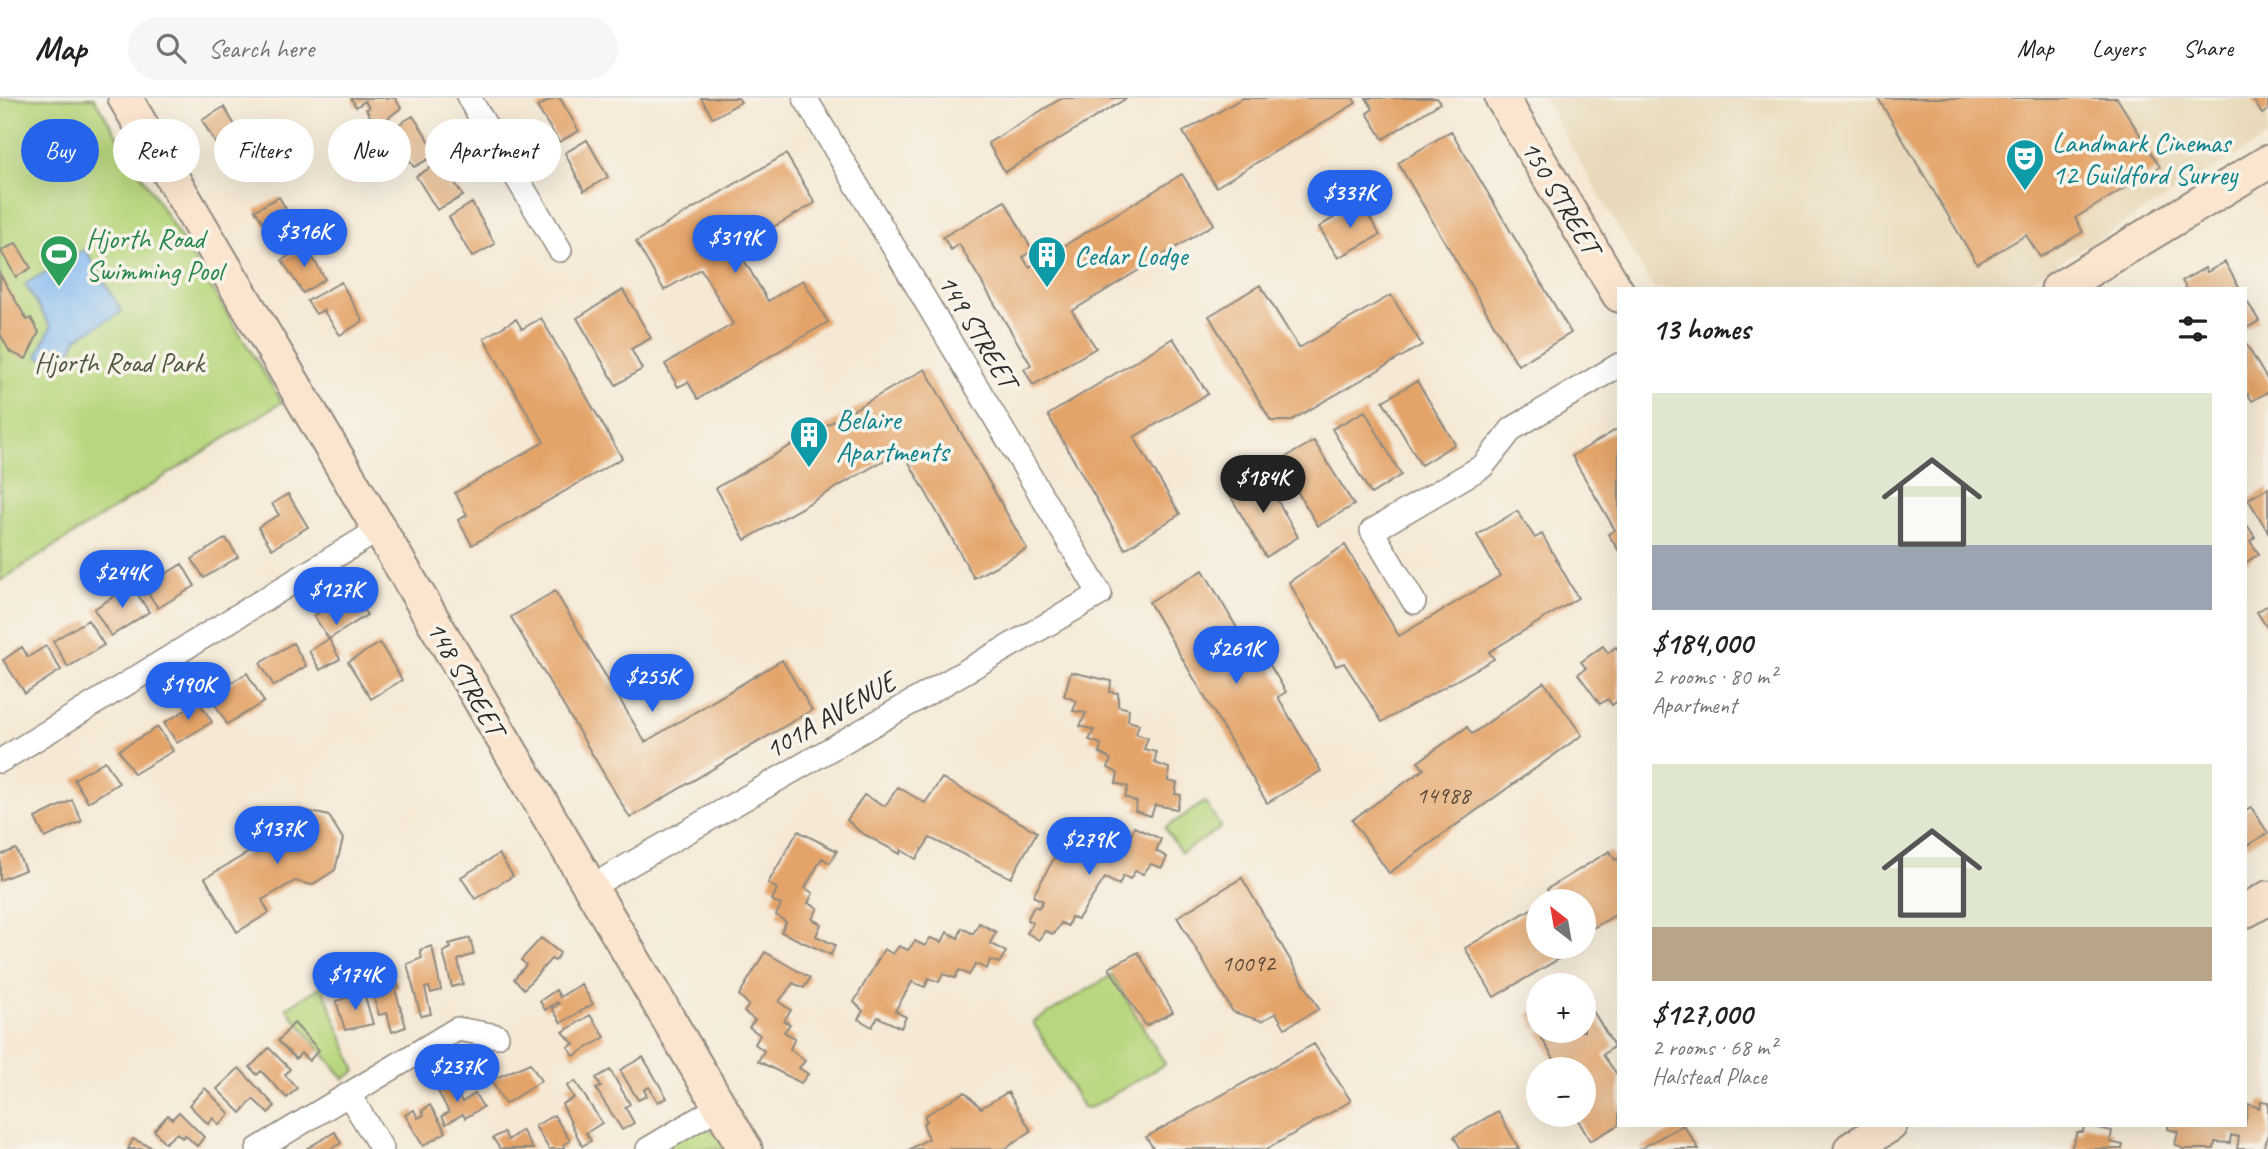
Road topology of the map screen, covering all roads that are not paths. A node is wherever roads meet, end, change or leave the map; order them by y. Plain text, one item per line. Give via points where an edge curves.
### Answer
1 (125, 98) edge
2 (468, 98) edge
3 (805, 98) edge
4 (1502, 98) edge
5 (2268, 162) edge
6 (560, 250) dead end
7 (2061, 287) edge
8 (1617, 292) edge
9 (1617, 366) edge
10 (380, 529) junction
11 (1100, 594) joint
12 (1414, 602) dead end
13 (0, 761) edge
14 (589, 888) junction
15 (2268, 898) edge
16 (2247, 910) edge
17 (498, 1035) dead end
18 (349, 1095) junction
19 (719, 1106) junction
20 (1887, 1127) edge
21 (258, 1149) edge
22 (382, 1149) edge
23 (648, 1149) edge
24 (745, 1149) edge
25 (1851, 1149) edge

1 - 10 main road, 148 STREET
2 - 6 street
3 - 11 street, 149 STREET
4 - 8 main road, 150 STREET
5 - 7 main road
9 - 12 street via 1511,429 1483,466 1372,531
10 - 13 street
10 - 14 main road, 148 STREET
11 - 14 street, 101A AVENUE
14 - 19 main road, 148 STREET
15 - 16 main road
17 - 18 street via 457,1029
18 - 21 street
18 - 22 street
19 - 23 street
19 - 24 main road, 148 STREET
20 - 25 main road

